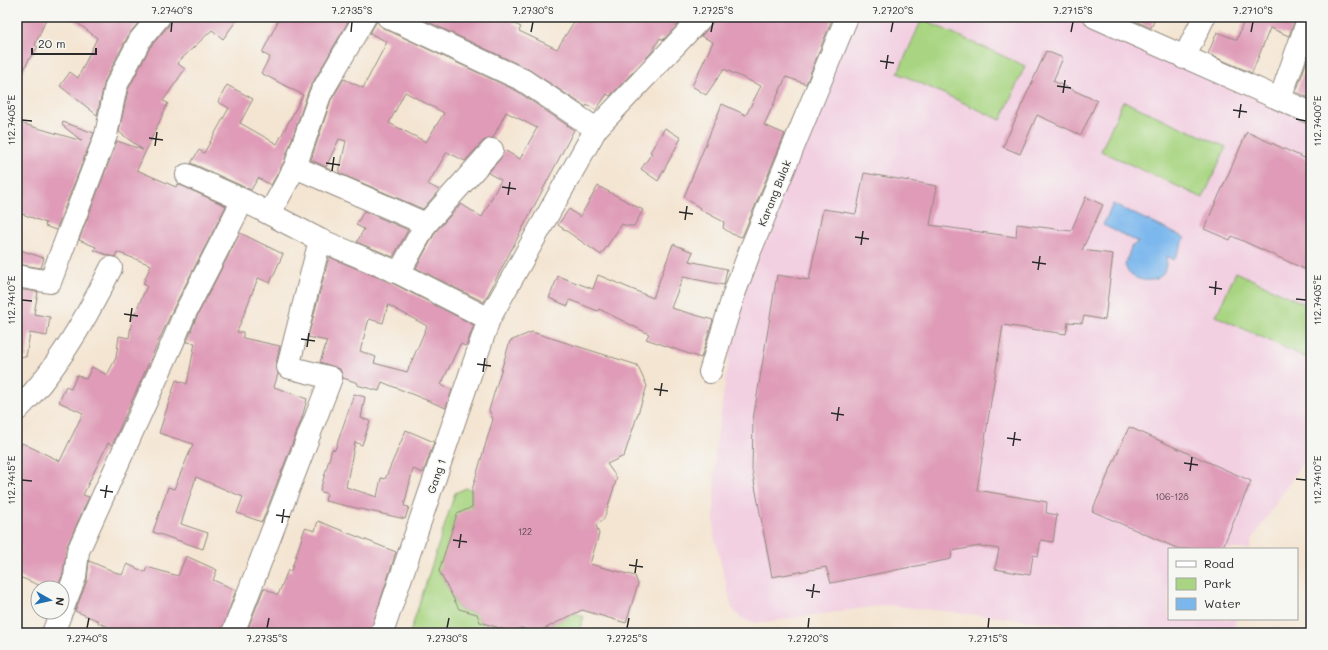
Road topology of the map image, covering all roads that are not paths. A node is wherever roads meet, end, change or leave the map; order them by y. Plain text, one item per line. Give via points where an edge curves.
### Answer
1 (159, 17) edge
2 (365, 17) edge
3 (388, 17) edge
4 (702, 17) edge
5 (847, 17) edge
6 (1095, 17) edge
7 (1204, 17) edge
8 (1309, 17) edge
9 (1184, 58) junction
10 (1280, 99) junction
11 (1311, 113) edge
12 (596, 129) junction
13 (492, 150) dead end
14 (295, 167) junction
15 (187, 175) dead end
16 (243, 200) junction
17 (270, 214) junction
18 (426, 224) junction
19 (320, 240) junction
20 (111, 268) dead end
21 (399, 273) junction
22 (17, 276) edge
23 (489, 319) junction
24 (710, 372) dead end
25 (17, 410) edge
26 (70, 590) edge
27 (58, 620) edge
28 (53, 633) edge
29 (233, 633) edge
30 (382, 633) edge

1 - 22 street via 140,40 116,86 106,135 50,282
2 - 14 street via 320,95
3 - 12 street via 523,80
4 - 12 street, Gang 1
5 - 24 street, Karang Bulak via 750,251
6 - 9 street
7 - 9 street
8 - 10 street
9 - 10 street
10 - 11 street
12 - 23 street, Gang 1
13 - 18 street
14 - 17 street
14 - 18 street
15 - 16 street
16 - 17 street
16 - 26 street via 184,312 172,344 78,551 75,577
17 - 19 street
18 - 21 street
19 - 21 street
19 - 29 street via 288,367 331,378
20 - 25 street via 89,312 69,344
21 - 23 street
23 - 30 street, Gang 1
27 - 28 street

